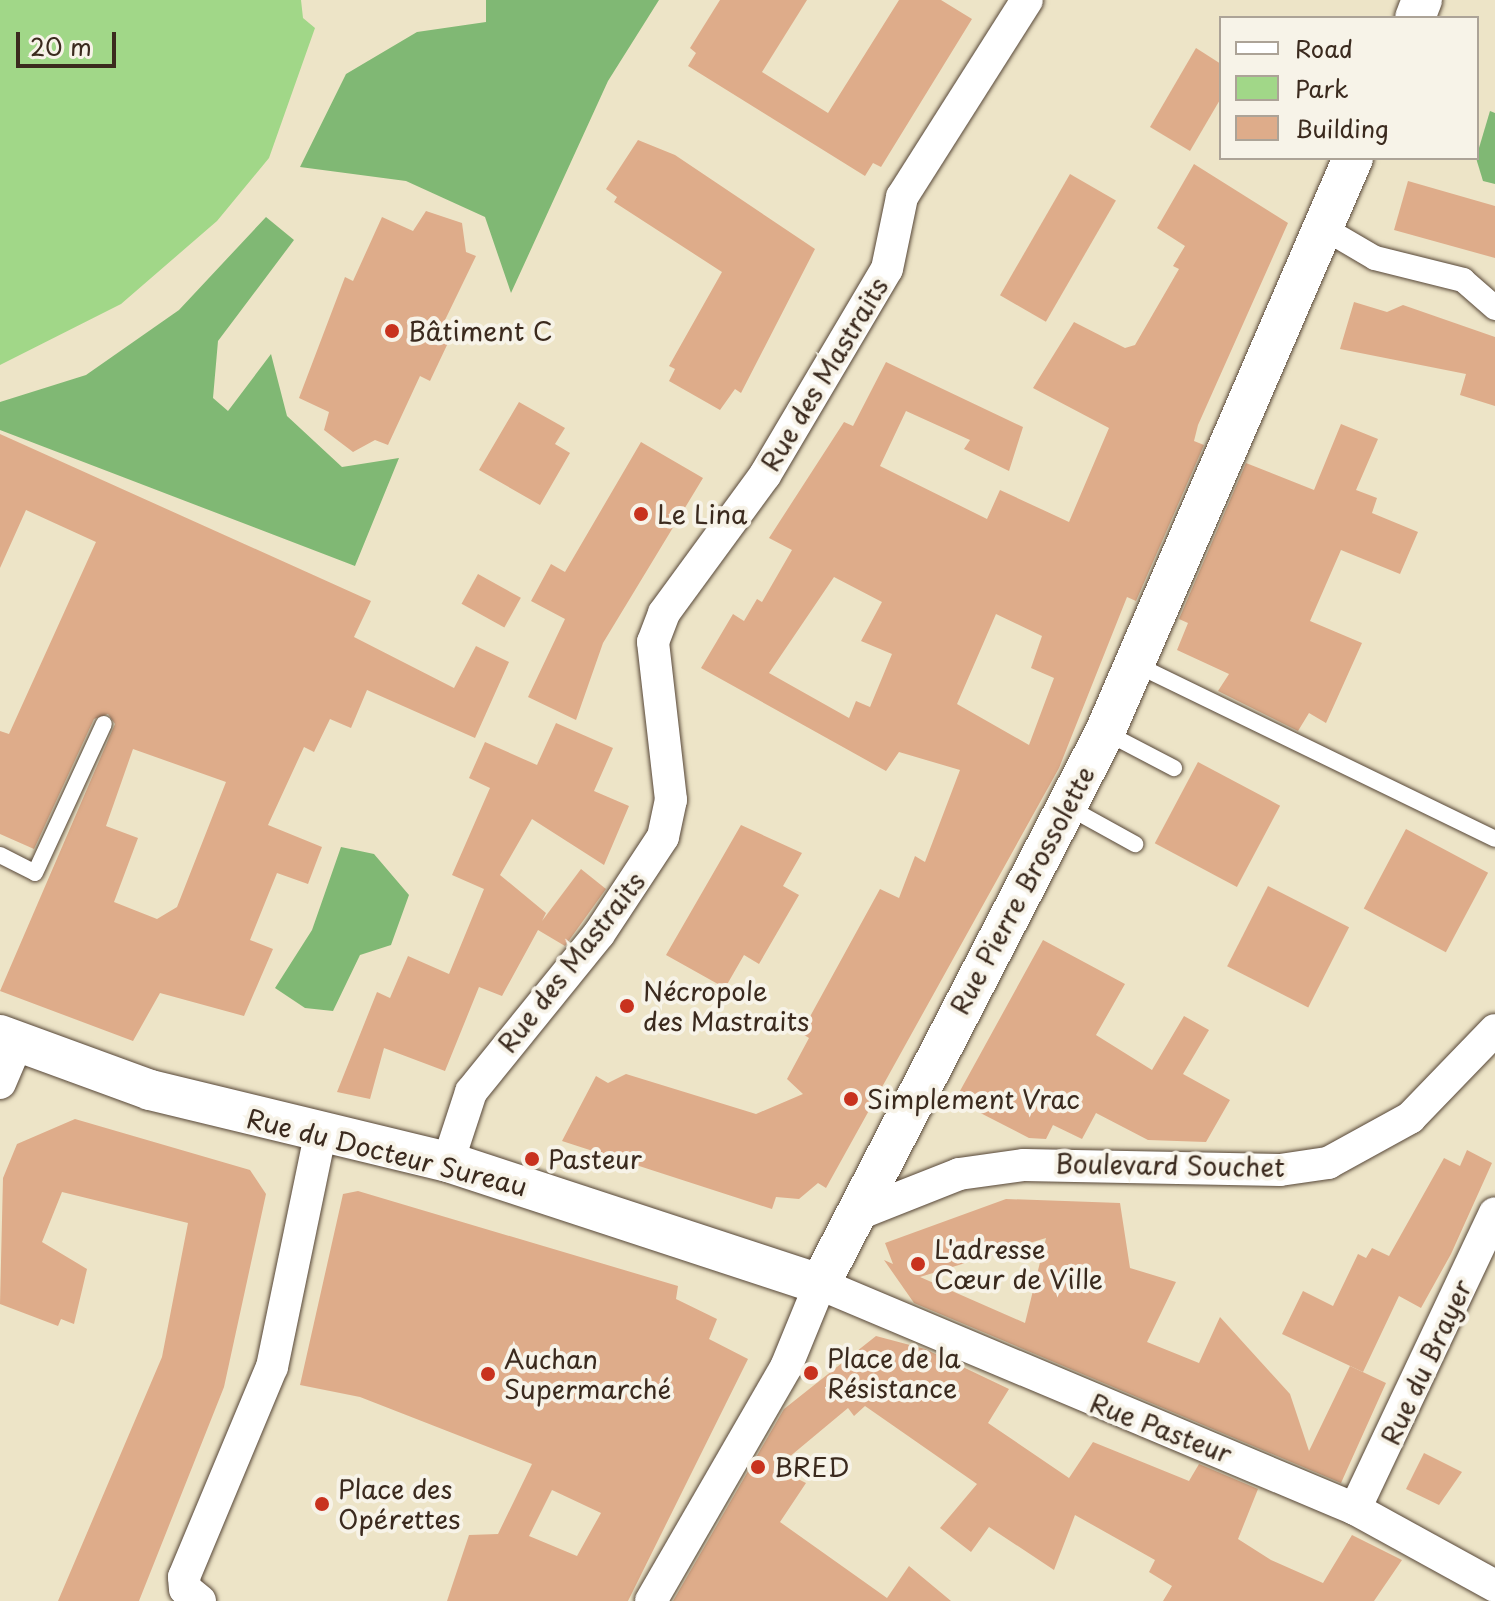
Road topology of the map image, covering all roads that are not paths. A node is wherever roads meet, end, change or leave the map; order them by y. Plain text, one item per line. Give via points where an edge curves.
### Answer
1 (1027, 0) edge
2 (1352, 160) edge
3 (1322, 227) junction
4 (1495, 308) edge
5 (1135, 664) junction
6 (104, 724) dead end
7 (1105, 732) junction
8 (1174, 768) dead end
9 (1068, 807) junction
10 (1495, 839) edge
11 (1135, 844) dead end
12 (0, 855) edge
13 (1495, 1030) edge
14 (9, 1039) edge
15 (0, 1083) edge
16 (320, 1136) junction
17 (448, 1162) junction
18 (1495, 1213) edge
19 (853, 1216) junction
20 (820, 1284) junction
21 (1355, 1509) junction
22 (1495, 1586) edge
23 (200, 1601) edge
24 (651, 1601) edge

1 - 17 street, Rue des Mastraits via 902,197 887,269 765,475 664,613 653,642 671,800 663,837 599,934 471,1092
2 - 3 street, Rue Pierre Brossolette
3 - 4 street via 1375,258 1463,280
3 - 5 street, Rue Pierre Brossolette
5 - 7 street, Rue Pierre Brossolette
5 - 10 lane
6 - 12 lane via 35,873
7 - 8 lane
7 - 9 street, Rue Pierre Brossolette
9 - 11 lane
9 - 19 street, Rue Pierre Brossolette
13 - 19 street, Boulevard Souchet via 1410,1118 1328,1163 1280,1170 1024,1165 959,1174
14 - 15 street
14 - 16 street, Rue du Docteur Sureau
16 - 17 street, Rue du Docteur Sureau
16 - 23 street via 272,1367 184,1577 185,1589
17 - 20 street, Rue du Docteur Sureau
18 - 21 street, Rue du Brayer
19 - 20 street, Rue Pierre Brossolette
20 - 21 street, Rue Pasteur
20 - 24 street, Rue Pierre Brossolette via 786,1367
21 - 22 street, Rue Pasteur

